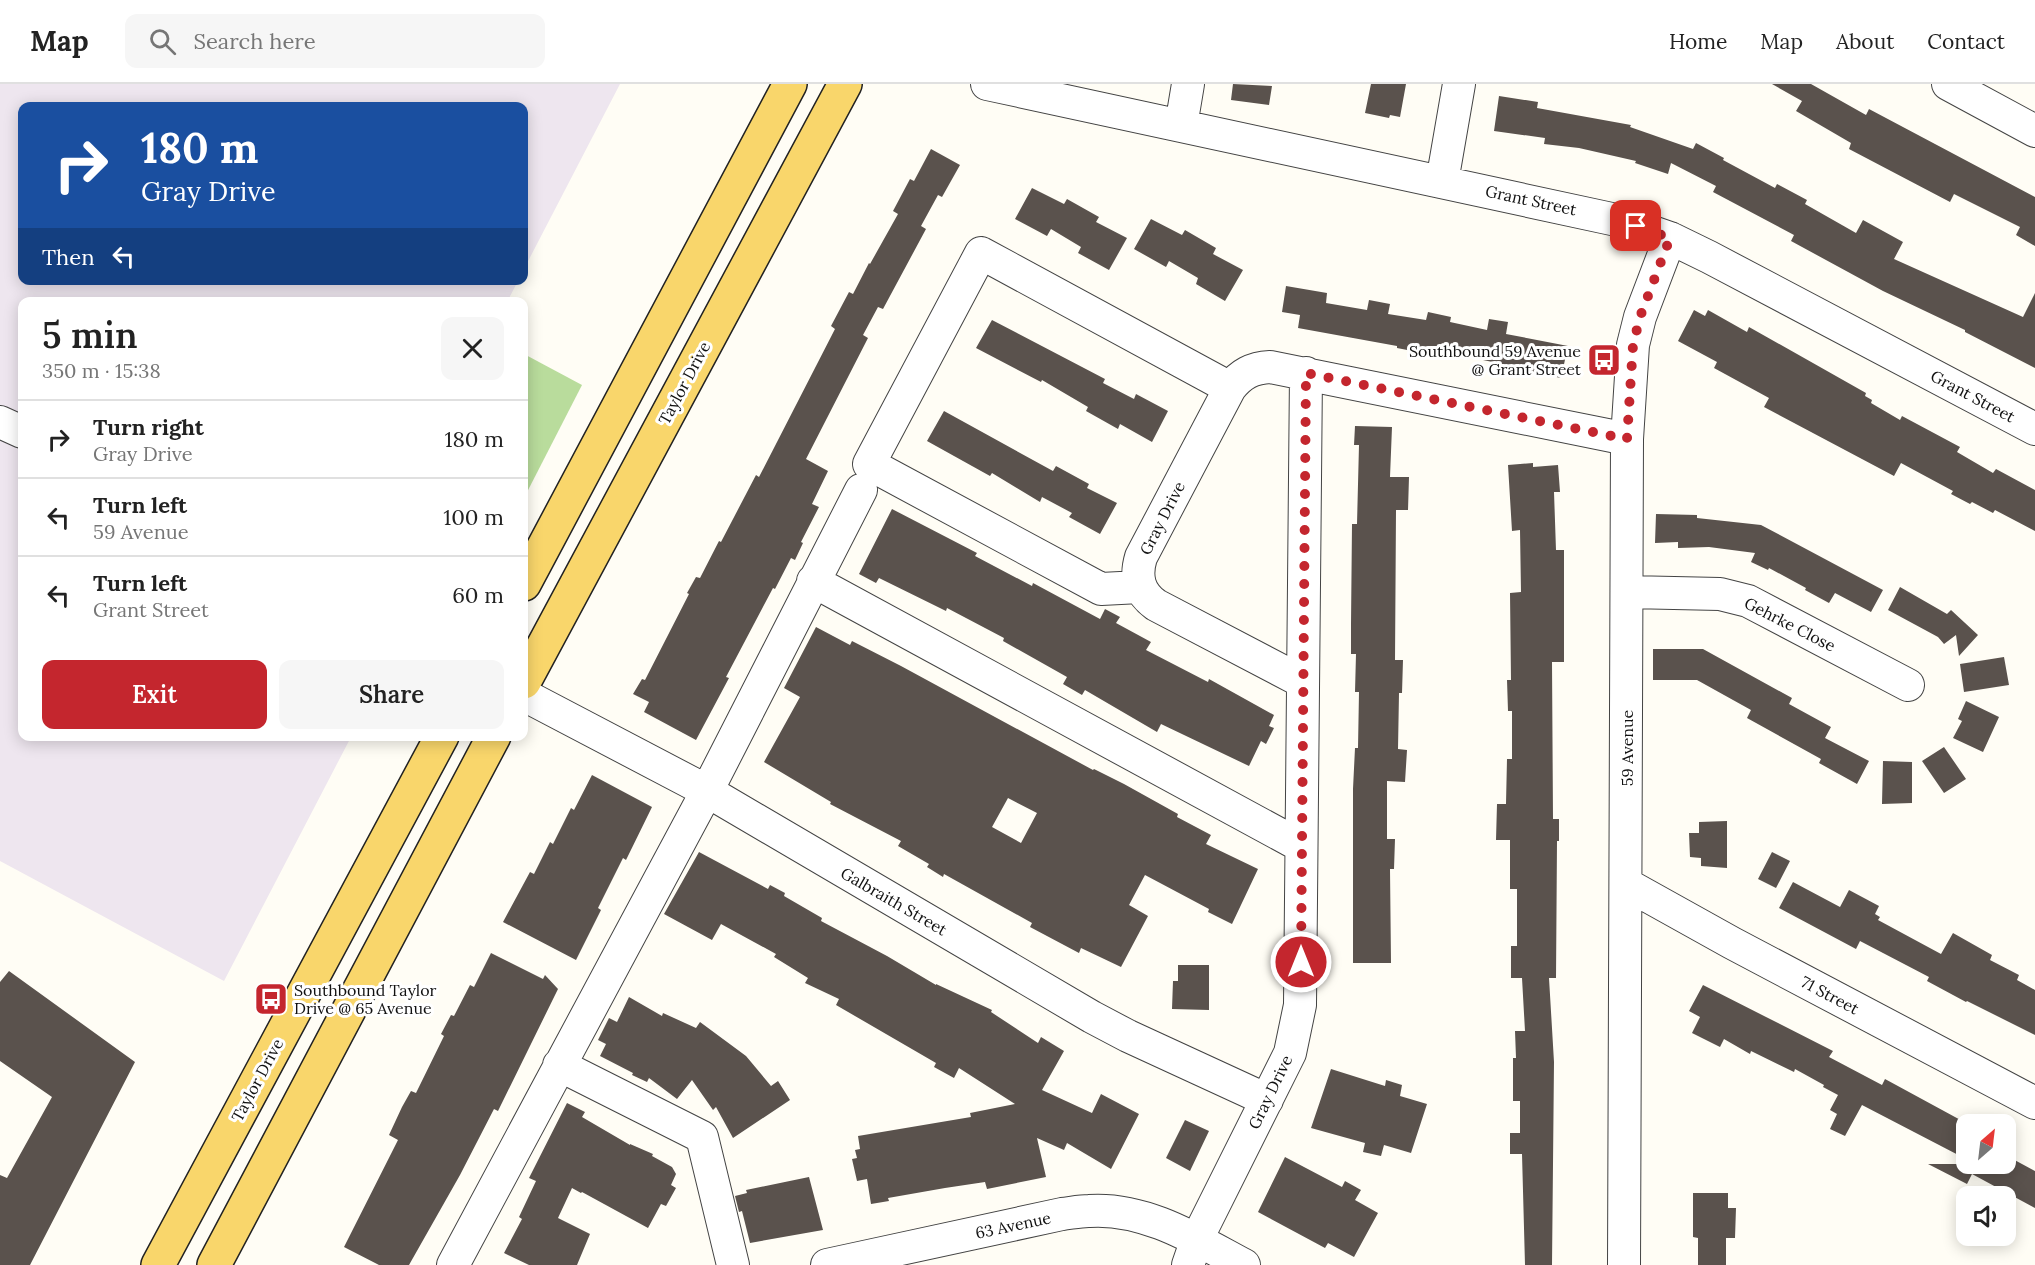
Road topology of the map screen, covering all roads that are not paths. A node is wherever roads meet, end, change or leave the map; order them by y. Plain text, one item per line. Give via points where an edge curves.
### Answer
1 (790, 84) edge
2 (987, 84) edge
3 (1188, 84) edge
4 (1460, 84) edge
5 (1948, 84) edge
6 (847, 88) edge
7 (1986, 93) edge
8 (1181, 126) junction
9 (2035, 130) edge
10 (1442, 182) junction
11 (1670, 238) junction
12 (1306, 373) junction
13 (1230, 388) junction
14 (0, 422) edge
15 (2035, 429) edge
16 (18, 430) edge
17 (1627, 439) junction
18 (861, 490) dead end
19 (528, 576) edge
20 (813, 581) junction
21 (1140, 587) junction
22 (1628, 592) junction
23 (528, 675) edge
24 (1303, 682) junction
25 (1908, 685) dead end
26 (528, 697) edge
27 (439, 741) edge
28 (491, 741) edge
29 (707, 791) junction
30 (1301, 846) junction
31 (1626, 884) junction
32 (559, 1065) junction
33 (1267, 1100) junction
34 (2035, 1103) edge
35 (1192, 1252) edge
36 (158, 1265) edge
37 (214, 1265) edge
38 (453, 1265) edge
39 (733, 1265) edge
40 (827, 1265) edge
41 (1244, 1265) edge
42 (1623, 1265) edge

1 - 19 main road
2 - 8 street, Grant Street
3 - 8 street
4 - 10 street
5 - 7 street
6 - 23 main road, Taylor Drive
7 - 9 street
8 - 10 street, Grant Street
10 - 11 street, Grant Street via 1622,220
11 - 15 street, Grant Street
11 - 17 street, 59 Avenue via 1633,345
12 - 13 street, Gray Drive via 1262,367 1239,377
12 - 17 street, Gray Drive
12 - 24 street, Gray Drive
13 - 21 street, Gray Drive via 1141,557
13 - 21 street via 981,254 869,464 1101,589
14 - 16 street
17 - 22 street, 59 Avenue
18 - 20 street
20 - 29 street
20 - 30 street
21 - 24 street via 1156,605
22 - 25 street, Gehrke Close via 1720,594 1748,601
22 - 31 street, 59 Avenue
24 - 30 street, Gray Drive
26 - 29 street, Galbraith Street
27 - 36 main road, Taylor Drive
28 - 37 main road
29 - 32 street
29 - 33 street, Galbraith Street via 1092,1017
30 - 33 street, Gray Drive via 1300,1005 1290,1053
31 - 34 street, 71 Street
31 - 42 street, 59 Avenue
32 - 38 street
32 - 39 street via 702,1137
33 - 35 street, Gray Drive
35 - 40 street, 63 Avenue via 1161,1224 1137,1216 1090,1211
35 - 41 street, 63 Avenue

